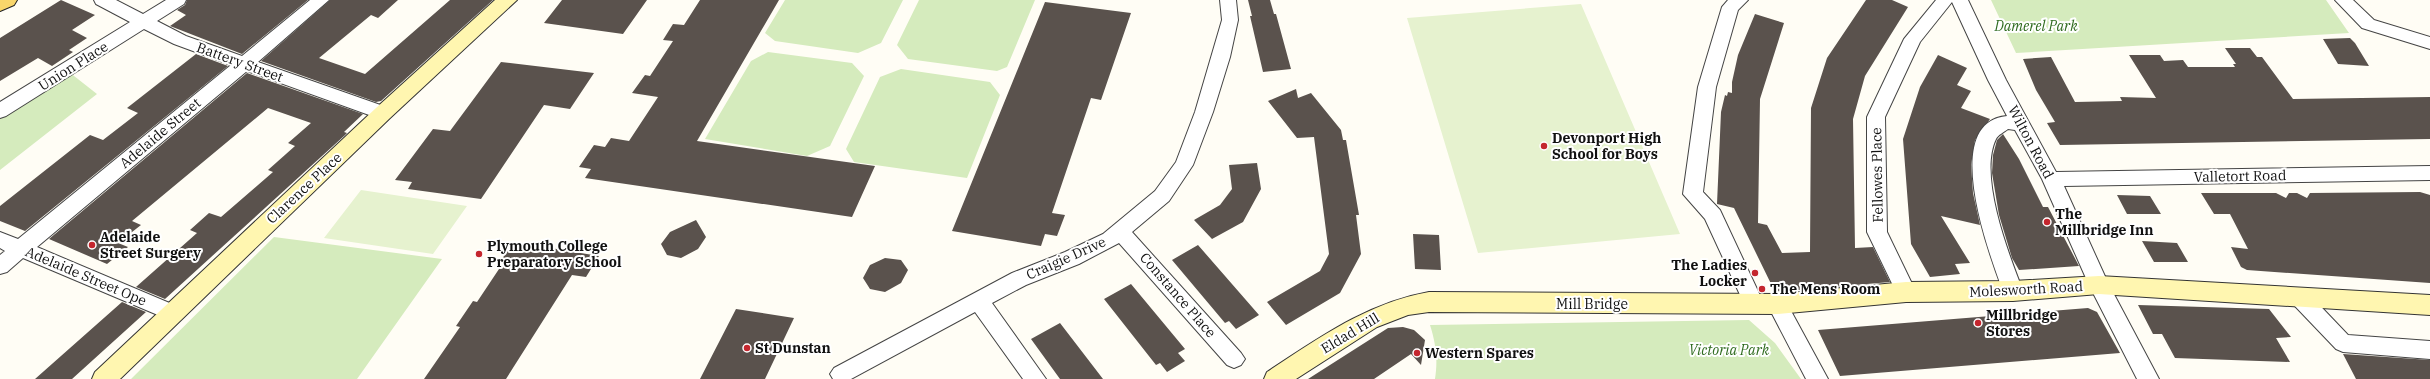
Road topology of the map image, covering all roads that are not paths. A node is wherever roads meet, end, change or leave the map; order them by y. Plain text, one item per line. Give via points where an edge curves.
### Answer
1 (7, 0) edge
2 (102, 0) edge
3 (178, 0) edge
4 (321, 0) edge
5 (507, 0) edge
6 (1228, 0) edge
7 (1740, 0) edge
8 (1945, 0) edge
9 (1960, 0) edge
10 (2343, 0) edge
11 (0, 4) edge
12 (146, 21) junction
13 (2430, 43) edge
14 (245, 63) junction
15 (0, 111) edge
16 (383, 113) junction
17 (2021, 124) junction
18 (2430, 173) edge
19 (2051, 179) junction
20 (1119, 233) junction
21 (0, 240) edge
22 (22, 248) junction
23 (0, 266) edge
24 (2099, 285) junction
25 (2013, 291) junction
26 (1906, 292) junction
27 (2299, 297) junction
28 (978, 301) junction
29 (1429, 302) joint
30 (1754, 304) junction
31 (1777, 304) junction
32 (2430, 305) edge
33 (172, 313) junction
34 (2430, 350) edge
35 (1234, 359) dead end
36 (841, 374) dead end
37 (104, 379) edge
38 (1035, 379) edge
39 (1276, 379) edge
40 (1817, 379) edge
41 (2148, 379) edge

1 - 11 main road
2 - 12 street, Battery Street
3 - 12 street, Union Place
4 - 14 street, Adelaide Street
5 - 16 street, Clarence Place
6 - 20 street, Craigie Drive via 1230,20 1221,57 1184,165 1162,196
7 - 30 street via 1730,7 1707,87 1693,194 1700,204 1713,214
8 - 26 street, Fellowes Place via 1913,39 1876,117 1877,232
9 - 17 street, Wilton Road via 1997,80
10 - 13 street via 2368,24
12 - 14 street, Battery Street via 180,40
12 - 15 street, Union Place
14 - 16 street, Battery Street
14 - 22 street, Adelaide Street
16 - 33 street, Clarence Place
17 - 19 street, Wilton Road
17 - 25 street via 2005,122 1992,129 1986,143 1981,173 1989,219
18 - 19 street, Valletort Road
19 - 24 street, Wilton Road
20 - 28 street, Craigie Drive via 1072,258 1019,279
20 - 35 street, Constance Place via 1130,241
21 - 22 street, Adelaide Street Ope
22 - 23 street, Adelaide Street
22 - 33 street, Adelaide Street Ope
24 - 25 street, Molesworth Road
24 - 27 street, Molesworth Road
24 - 41 street, Wilton Road
25 - 26 street, Molesworth Road
26 - 31 street, Molesworth Road
27 - 32 street, Molesworth Road
27 - 34 street via 2343,343
28 - 36 street, Craigie Drive
28 - 38 street
29 - 30 street, Mill Bridge
29 - 39 street, Eldad Hill via 1408,304 1382,313
30 - 31 street, Molesworth Road
31 - 40 street
33 - 37 street, Clarence Place

